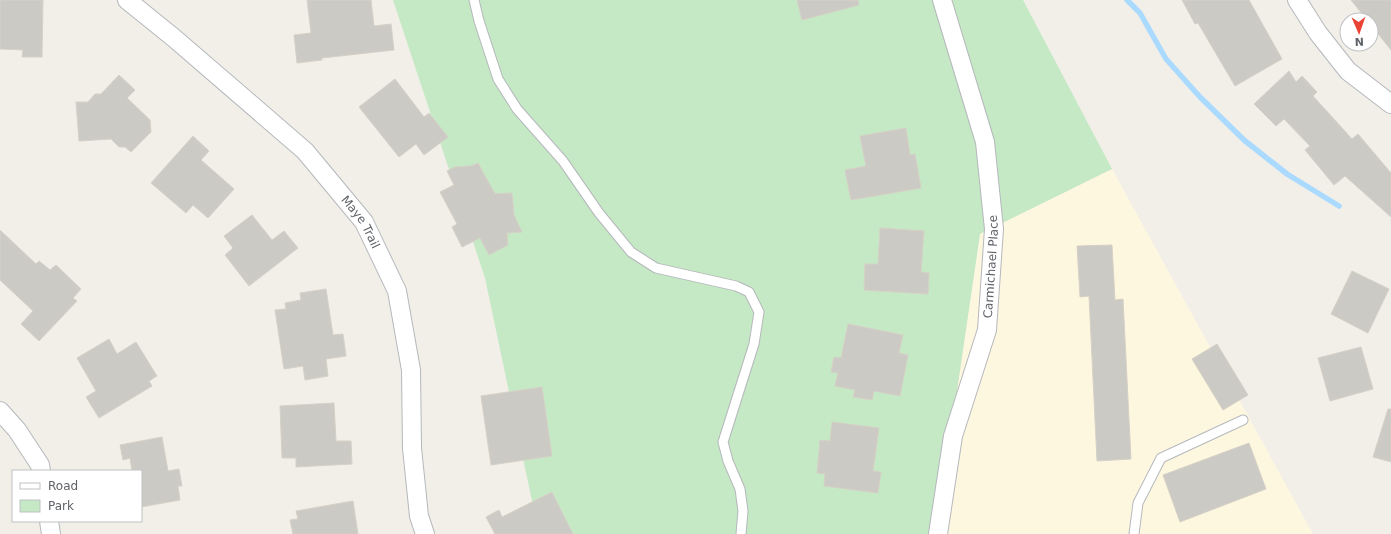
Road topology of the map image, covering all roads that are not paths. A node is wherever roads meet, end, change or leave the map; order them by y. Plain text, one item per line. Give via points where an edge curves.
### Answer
1 (127, 0) edge
2 (474, 0) edge
3 (942, 0) edge
4 (1296, 0) edge
5 (1391, 104) edge
6 (0, 411) edge
7 (1243, 420) dead end
8 (41, 470) edge
9 (49, 522) edge
10 (51, 534) edge
11 (425, 534) edge
12 (741, 534) edge
13 (938, 534) edge
14 (1134, 534) edge

1 - 11 street, Maye Trail via 305,151 364,222 397,291 410,370 412,448 419,516
2 - 12 lane via 498,79 517,109 563,161 599,213 631,252 656,268 736,286 749,292 758,312 754,344 723,442 740,489 744,511
3 - 13 street, Carmichael Place via 985,142 994,229 987,330 953,436
4 - 5 street via 1348,71
6 - 8 street via 17,430
7 - 14 lane via 1161,458 1138,503
9 - 10 street

